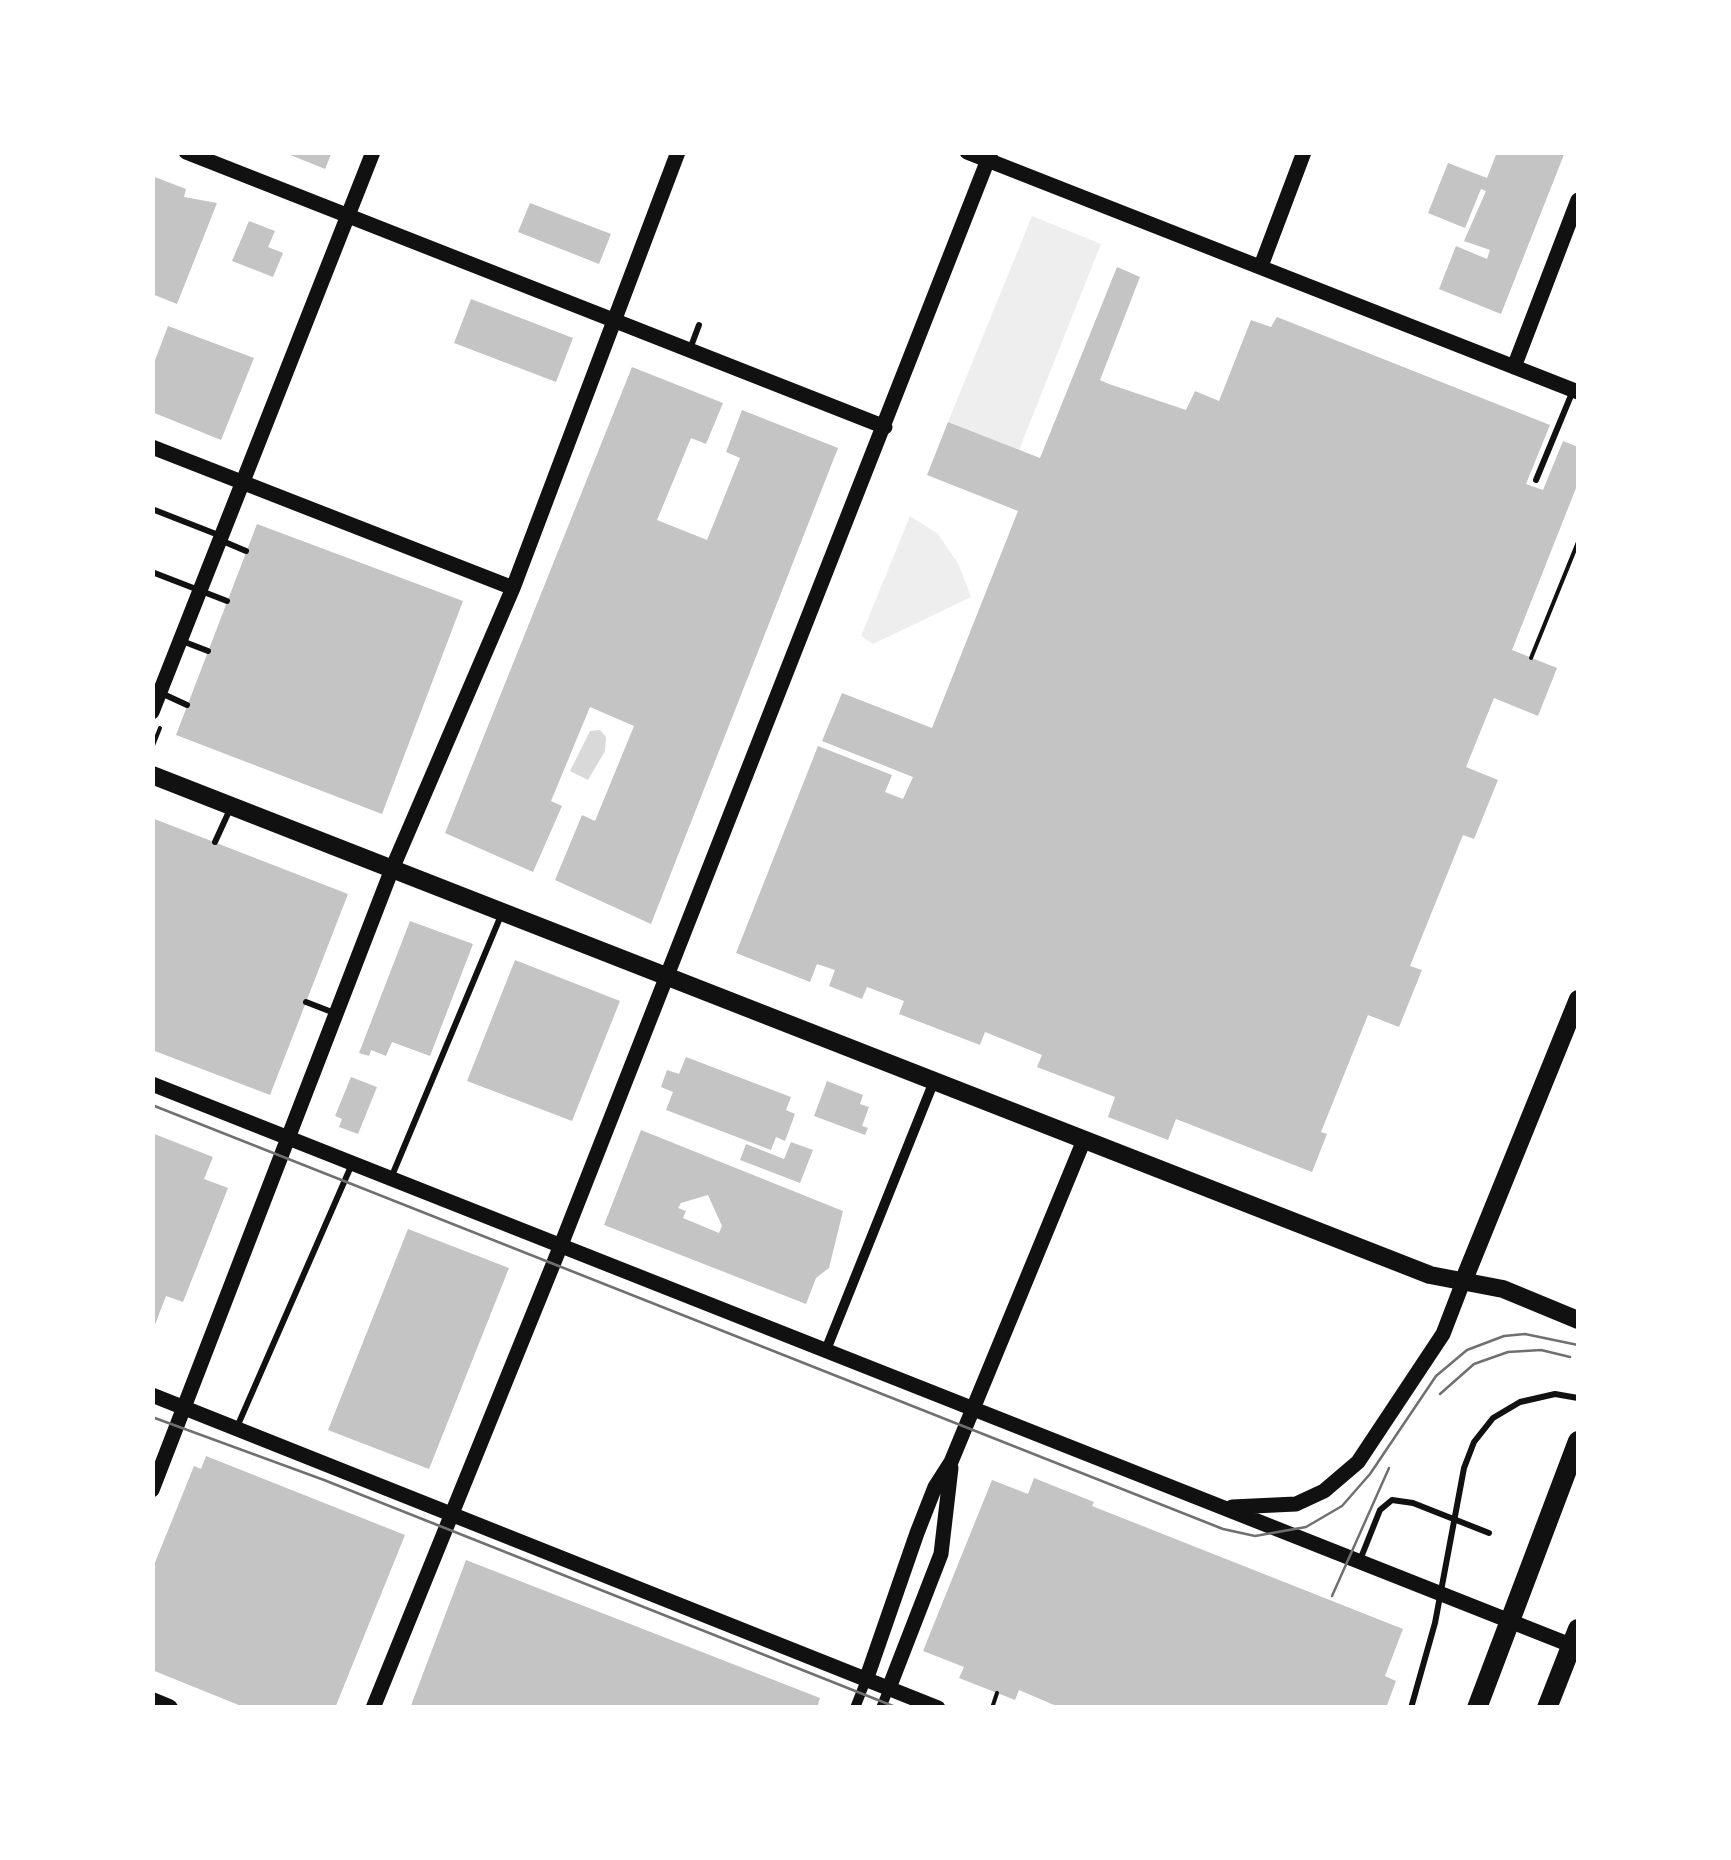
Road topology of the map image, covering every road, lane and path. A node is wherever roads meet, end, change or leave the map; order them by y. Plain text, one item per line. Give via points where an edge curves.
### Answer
1 (186, 152) edge
2 (372, 152) edge
3 (678, 152) edge
4 (967, 152) edge
5 (1304, 152) edge
6 (990, 156) edge
7 (1578, 200) edge
8 (346, 214) junction
9 (1262, 266) junction
10 (615, 321) junction
11 (700, 326) dead end
12 (689, 350) junction
13 (1514, 366) junction
14 (1576, 391) edge
15 (886, 427) junction
16 (152, 447) edge
17 (1536, 480) dead end
18 (242, 482) junction
19 (152, 509) edge
20 (221, 538) junction
21 (1578, 542) edge
22 (246, 551) dead end
23 (152, 572) edge
24 (512, 588) junction
25 (200, 592) junction
26 (227, 601) dead end
27 (180, 641) junction
28 (208, 650) dead end
29 (1530, 658) dead end
30 (160, 692) junction
31 (187, 704) dead end
32 (152, 712) edge
33 (158, 735) dead end
34 (152, 748) edge
35 (152, 775) edge
36 (232, 806) junction
37 (215, 842) dead end
38 (392, 869) junction
39 (502, 912) junction
40 (667, 976) junction
41 (1578, 999) edge
42 (306, 1002) dead end
43 (338, 1014) junction
44 (934, 1081) junction
45 (152, 1084) edge
46 (291, 1138) junction
47 (1084, 1140) junction
48 (352, 1163) junction
49 (391, 1178) junction
50 (561, 1245) junction
51 (1464, 1282) junction
52 (1578, 1320) edge
53 (826, 1350) junction
54 (152, 1395) edge
55 (1578, 1398) edge
56 (183, 1408) junction
57 (974, 1408) junction
58 (236, 1429) junction
59 (1578, 1441) edge
60 (952, 1462) junction
61 (152, 1490) edge
62 (1223, 1507) junction
63 (450, 1514) junction
64 (1490, 1532) dead end
65 (1360, 1560) junction
66 (1578, 1628) edge
67 (1578, 1648) edge
68 (866, 1680) junction
69 (889, 1688) junction
70 (997, 1693) dead end
71 (152, 1701) edge
72 (169, 1708) edge
73 (373, 1708) edge
74 (854, 1708) edge
75 (881, 1708) edge
76 (938, 1708) edge
77 (992, 1708) edge
78 (1411, 1708) edge
79 (1477, 1708) edge
80 (1547, 1708) edge

1 - 8 street
2 - 8 street
3 - 10 street
4 - 6 street
5 - 9 street
6 - 9 street
6 - 15 street
7 - 13 street
8 - 10 street
8 - 18 street
9 - 13 street
10 - 12 street
10 - 24 street
11 - 12 lane
12 - 15 street
13 - 14 street
14 - 17 lane
15 - 40 street
16 - 18 street
18 - 20 street
18 - 24 street
19 - 20 lane
20 - 22 lane
20 - 25 street
21 - 29 path
23 - 25 lane
24 - 38 street
25 - 26 lane
25 - 27 street
27 - 28 lane
27 - 30 street
30 - 31 lane
30 - 32 street
33 - 34 path
35 - 36 main road
36 - 37 lane
36 - 38 main road
38 - 39 main road
38 - 43 street
39 - 40 main road
39 - 49 lane
40 - 44 main road
40 - 50 street
41 - 51 main road
42 - 43 lane
43 - 46 street
44 - 47 main road
44 - 53 street
45 - 46 street
46 - 48 street
46 - 56 street
47 - 51 main road via 1430,1276
47 - 57 street
48 - 49 street
48 - 58 lane
49 - 50 street
50 - 53 street
50 - 63 street
51 - 52 main road via 1503,1289
51 - 62 street via 1443,1334 1358,1462 1296,1504
53 - 57 street
54 - 56 street
55 - 78 lane via 1555,1394 1504,1409 1468,1454 1435,1624
56 - 58 street
56 - 61 street
57 - 60 street
57 - 62 street
58 - 63 street
59 - 79 highway
60 - 68 street via 916,1533
60 - 69 street via 941,1554
62 - 65 street
63 - 68 street
63 - 73 street
64 - 65 lane via 1392,1500 1380,1510
65 - 67 street
66 - 80 highway
68 - 69 street
68 - 74 street
69 - 75 street
69 - 76 street
70 - 77 path
71 - 72 main road

